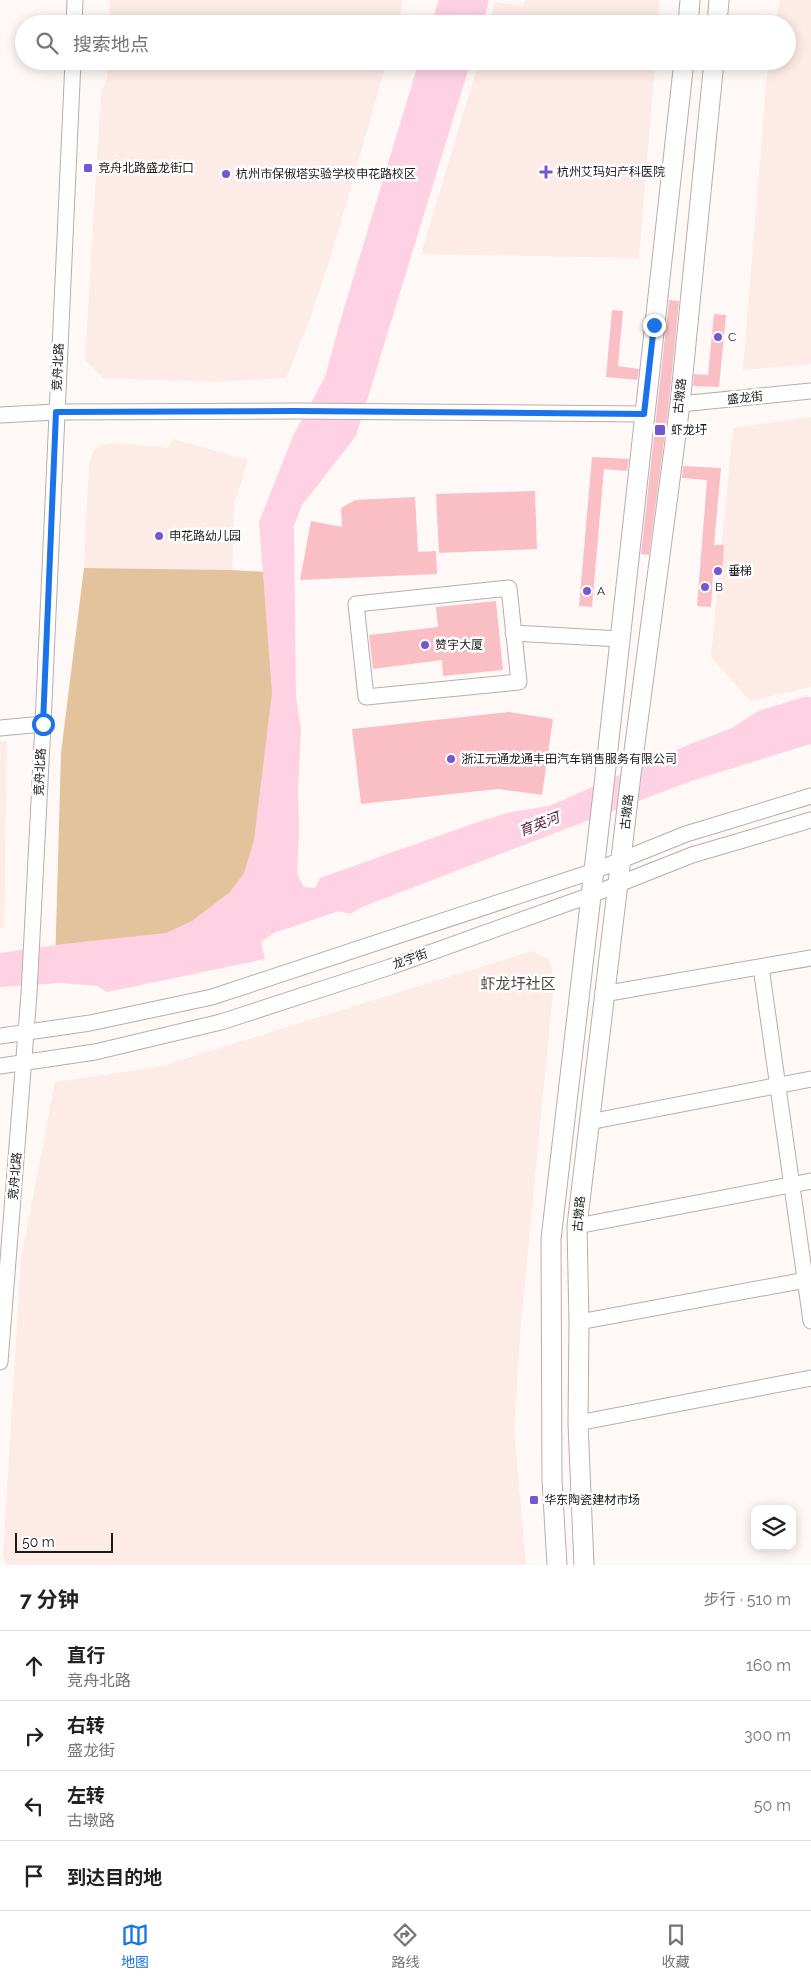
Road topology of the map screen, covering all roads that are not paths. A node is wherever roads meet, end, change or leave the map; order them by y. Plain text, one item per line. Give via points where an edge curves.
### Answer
1 (75, 0) edge
2 (690, 0) edge
3 (719, 0) edge
4 (74, 15) edge
5 (689, 15) edge
6 (718, 15) edge
7 (73, 70) edge
8 (683, 70) edge
9 (713, 70) edge
10 (811, 391) edge
11 (680, 404) junction
12 (56, 412) junction
13 (644, 414) junction
14 (0, 415) edge
15 (513, 633) junction
16 (620, 639) junction
17 (43, 724) junction
18 (0, 728) edge
19 (811, 796) edge
20 (811, 820) edge
21 (622, 859) junction
22 (594, 871) junction
23 (618, 883) junction
24 (591, 895) junction
25 (811, 958) edge
26 (761, 967) junction
27 (604, 994) junction
28 (25, 1032) junction
29 (0, 1036) edge
30 (24, 1062) junction
31 (0, 1066) edge
32 (811, 1079) edge
33 (779, 1084) junction
34 (589, 1122) junction
35 (811, 1181) edge
36 (792, 1185) junction
37 (577, 1226) junction
38 (808, 1279) edge
39 (811, 1321) edge
40 (579, 1322) junction
41 (0, 1362) edge
42 (811, 1378) edge
43 (578, 1423) junction
44 (557, 1565) edge
45 (584, 1565) edge

1 - 4 street
2 - 5 main road
3 - 6 main road
7 - 12 street, 竞舟北路
8 - 13 main road, 古墩路
9 - 11 main road, 古墩路
10 - 11 street, 盛龙街
11 - 21 main road, 古墩路
12 - 13 street
12 - 14 street
12 - 17 street, 竞舟北路
13 - 16 main road, 古墩路
15 - 15 street via 509,588 356,604 366,698 519,682
15 - 16 street
16 - 22 main road, 古墩路
17 - 18 street
17 - 28 street, 竞舟北路
19 - 21 street, 龙宇街 via 686,834
20 - 23 street, 龙宇街 via 692,855
21 - 22 street, 龙宇街
21 - 23 main road, 古墩路
22 - 24 main road, 古墩路
22 - 28 street, 龙宇街 via 212,997 90,1023
23 - 24 street, 龙宇街
23 - 27 main road, 古墩路
24 - 30 street, 龙宇街 via 221,1022 95,1052
24 - 44 main road, 古墩路 via 551,1239 552,1480
25 - 26 street
26 - 27 street
26 - 33 street
27 - 34 main road, 古墩路
28 - 29 street, 龙宇街
28 - 30 street, 竞舟北路
30 - 31 street, 龙宇街
30 - 41 street, 竞舟北路
32 - 33 street
33 - 34 street
33 - 36 street
34 - 37 main road, 古墩路
35 - 36 street
36 - 37 street
36 - 38 street
37 - 40 main road, 古墩路
38 - 39 street
38 - 40 street
40 - 43 main road, 古墩路
42 - 43 street
43 - 45 main road, 古墩路

